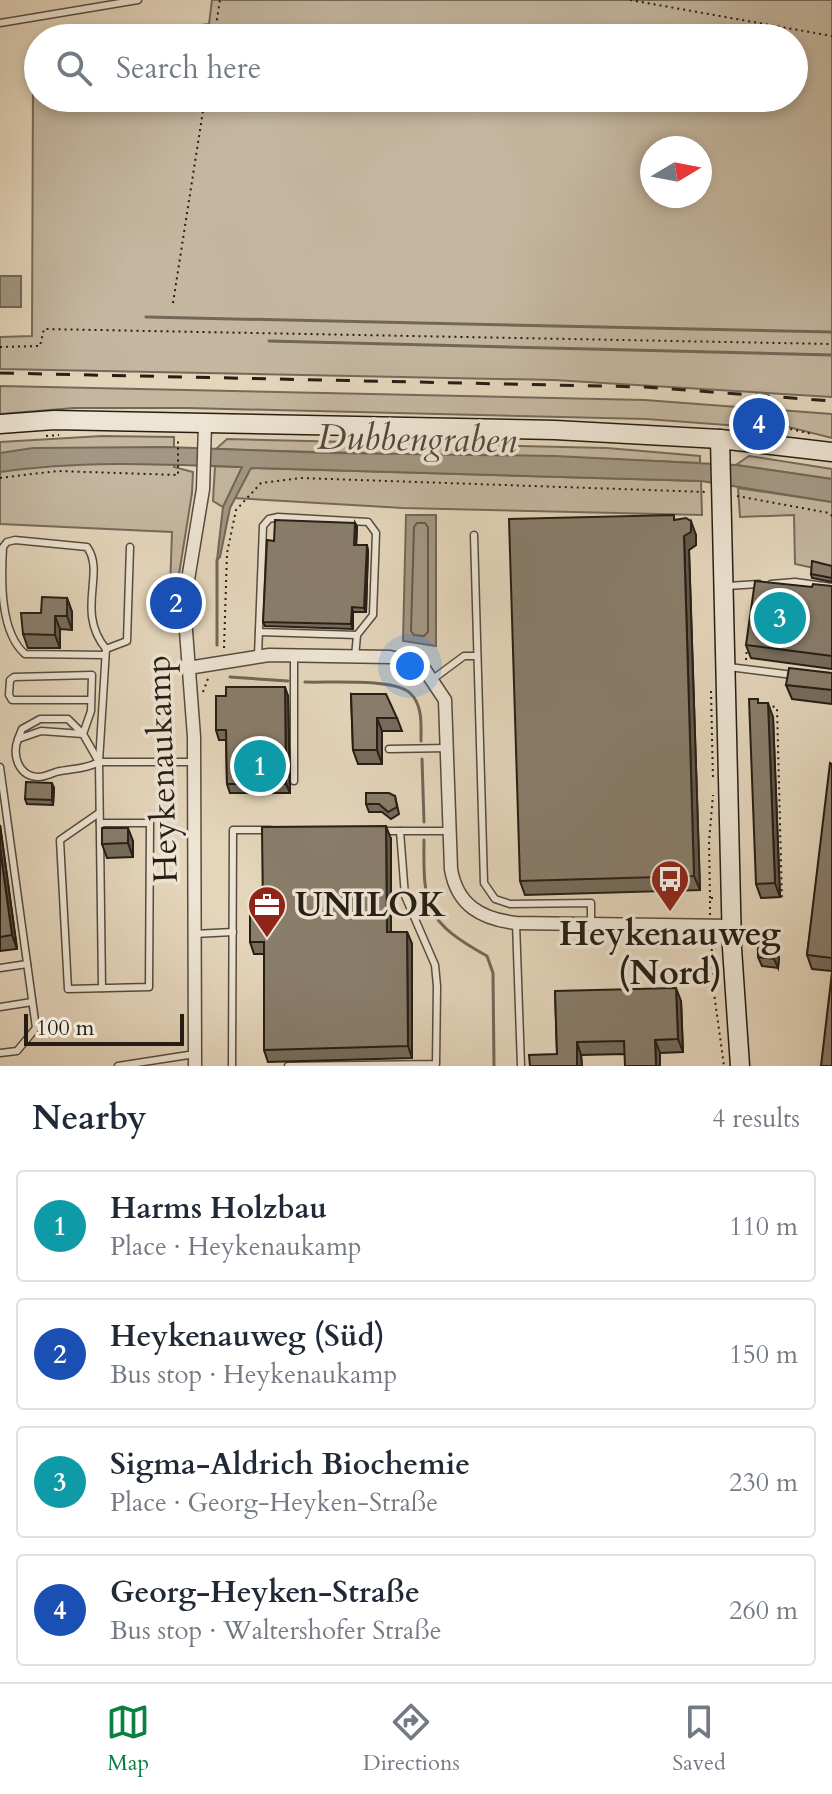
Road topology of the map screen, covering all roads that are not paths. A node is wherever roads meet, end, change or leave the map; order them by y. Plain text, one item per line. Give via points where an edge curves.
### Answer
1 (138, 0) edge
2 (0, 23) edge
3 (0, 424) edge
4 (205, 424) junction
5 (720, 439) junction
6 (832, 452) edge
7 (474, 535) dead end
8 (130, 547) dead end
9 (723, 586) junction
10 (832, 587) edge
11 (259, 632) junction
12 (357, 635) junction
13 (105, 652) junction
14 (294, 655) junction
15 (258, 656) junction
16 (477, 656) junction
17 (355, 657) junction
18 (725, 666) junction
19 (188, 668) junction
20 (803, 676) edge
21 (433, 679) junction
22 (91, 700) junction
23 (83, 734) junction
24 (18, 739) junction
25 (448, 748) junction
26 (389, 749) dead end
27 (99, 762) junction
28 (194, 762) junction
29 (0, 767) edge
30 (294, 781) dead end
31 (99, 813) junction
32 (100, 823) junction
33 (279, 830) edge
34 (370, 830) edge
35 (400, 831) junction
36 (450, 831) junction
37 (516, 923) junction
38 (591, 924) junction
39 (731, 926) junction
40 (233, 932) junction
41 (194, 934) junction
42 (27, 964) junction
43 (0, 968) edge
44 (102, 988) junction
45 (32, 1002) junction
46 (0, 1007) edge
47 (0, 1053) edge
48 (195, 1060) edge
49 (118, 1066) edge
50 (232, 1066) edge
51 (288, 1066) edge
52 (521, 1066) edge
53 (740, 1066) edge

1 - 2 lane
3 - 4 main road
4 - 5 main road via 555,430
4 - 19 street, Heykenaukamp via 204,472 184,604
5 - 6 main road
5 - 9 main road
7 - 16 lane
8 - 13 lane via 127,641
9 - 10 lane via 795,582
9 - 18 main road
11 - 12 lane
11 - 12 lane via 263,526 278,517 372,525 373,615
11 - 15 lane
12 - 17 lane
13 - 13 lane via 25,654 15,648 2,611 7,542 87,547 92,560 92,627
13 - 27 lane
14 - 15 street
14 - 17 street
14 - 30 lane
15 - 19 street
16 - 21 lane via 464,656
16 - 38 lane via 484,883 495,899 510,904 591,903
17 - 21 street via 404,660
18 - 20 lane
18 - 39 main road
19 - 28 street, Heykenaukamp
21 - 25 street via 445,700
22 - 22 lane via 92,675 14,677 8,687 18,701
22 - 23 lane
23 - 24 lane via 41,731
23 - 24 lane via 68,719 40,719 22,729
23 - 27 lane
24 - 27 lane via 20,769 33,776 86,769
25 - 26 lane
25 - 36 street
27 - 28 lane
27 - 31 lane
28 - 41 street, Heykenaukamp
29 - 42 lane
31 - 32 lane
31 - 44 lane via 60,840 68,989
32 - 44 lane
32 - 44 lane via 150,823 149,987
33 - 40 lane via 233,830
34 - 35 lane
35 - 36 lane
35 - 51 lane via 405,896 435,965 436,1064
36 - 37 street via 453,881 463,900 487,918
37 - 38 street
37 - 52 lane
38 - 39 street
39 - 53 main road
40 - 41 lane
40 - 50 lane
41 - 48 street, Heykenaukamp
42 - 43 lane
42 - 45 lane
45 - 46 lane
45 - 47 lane via 36,1028 17,1051
48 - 49 lane

